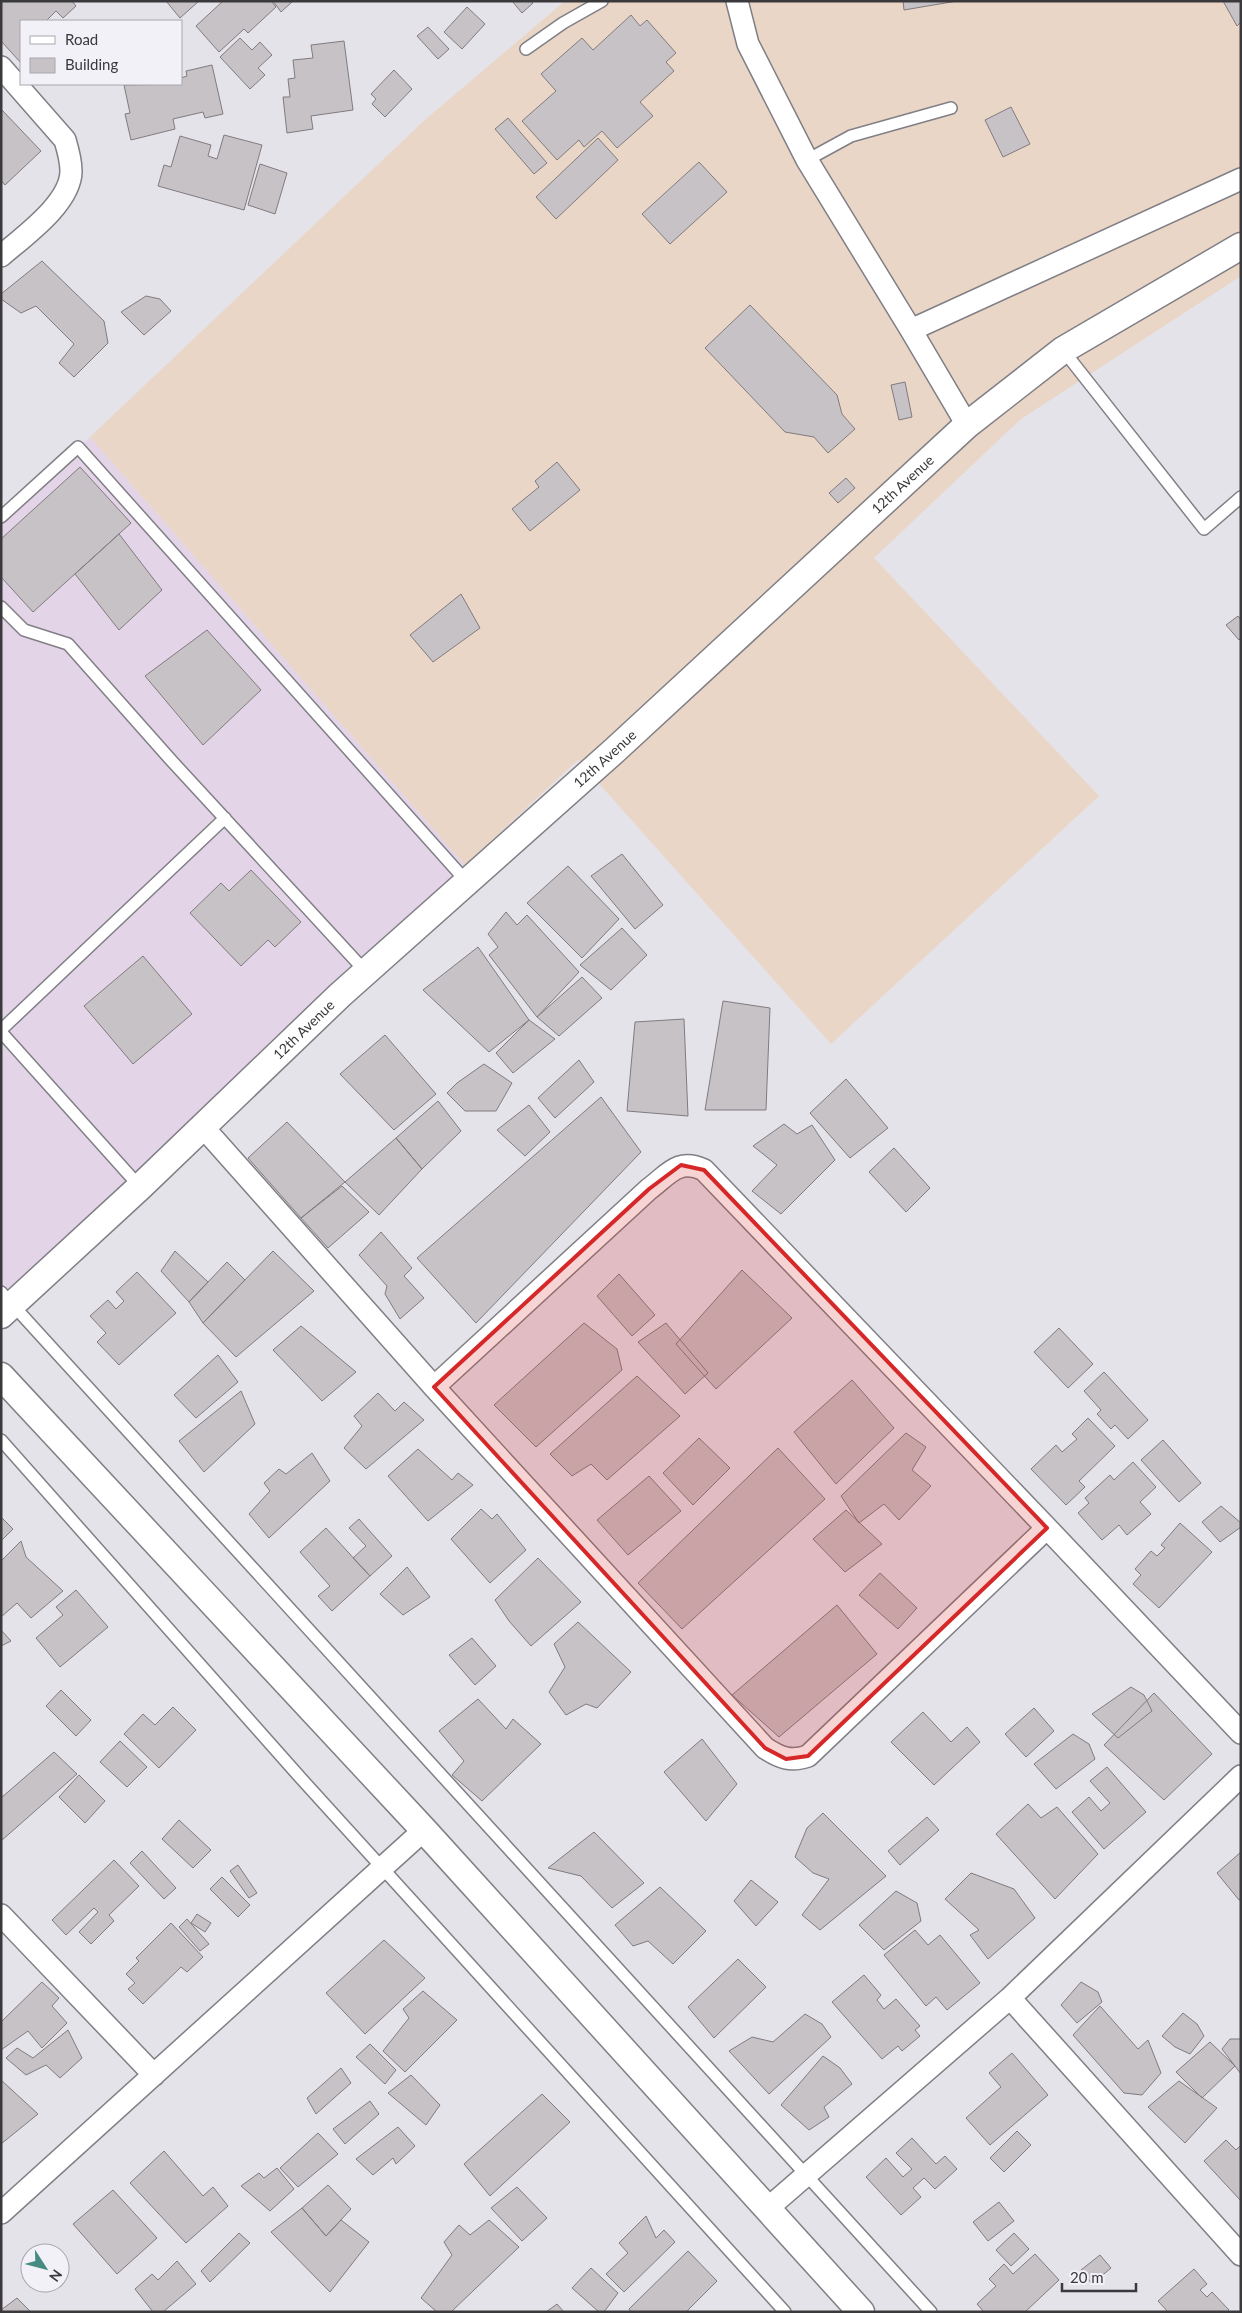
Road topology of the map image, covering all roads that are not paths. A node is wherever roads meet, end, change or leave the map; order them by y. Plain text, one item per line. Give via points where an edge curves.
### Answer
1 (602, 1) edge
2 (737, 1) edge
3 (526, 49) dead end
4 (1, 67) edge
5 (951, 108) dead end
6 (807, 160) junction
7 (1241, 179) edge
8 (1241, 246) edge
9 (1, 256) edge
10 (912, 330) junction
11 (1063, 350) junction
12 (967, 425) junction
13 (1241, 497) edge
14 (1, 517) edge
15 (1, 607) edge
16 (225, 818) junction
17 (468, 882) junction
18 (366, 972) junction
19 (1, 1031) edge
20 (203, 1127) junction
21 (140, 1188) junction
22 (5, 1304) edge
23 (1, 1376) edge
24 (434, 1387) junction
25 (1, 1440) edge
26 (1047, 1528) junction
27 (1241, 1734) edge
28 (1241, 1776) edge
29 (424, 1830) junction
30 (383, 1867) junction
31 (1, 1915) edge
32 (1010, 1998) junction
33 (154, 2075) junction
34 (805, 2176) junction
35 (767, 2209) junction
36 (1, 2213) edge
37 (1241, 2255) edge
38 (785, 2312) edge
39 (861, 2312) edge
40 (931, 2312) edge

1 - 3 lane
2 - 6 street via 748,44
4 - 9 street via 64,140 70,155 71,172 66,188 51,211
5 - 6 lane via 851,136
6 - 10 street
7 - 10 street
8 - 11 street, 12th Avenue
10 - 12 street
11 - 12 street, 12th Avenue
11 - 13 lane via 1204,529
12 - 17 street, 12th Avenue
14 - 17 lane via 78,446
15 - 16 lane via 24,630 68,644
16 - 18 lane
16 - 19 lane
17 - 18 street, 12th Avenue
18 - 20 street, 12th Avenue
19 - 21 lane
20 - 21 street, 12th Avenue
20 - 24 street
21 - 22 street, 12th Avenue
22 - 34 lane
23 - 29 street
24 - 26 street via 648,1189 681,1165 694,1165 704,1170
24 - 26 street via 765,1748 786,1759 798,1760 808,1756
25 - 30 lane
26 - 27 street
28 - 32 street
29 - 30 street
29 - 35 street
30 - 33 street
30 - 38 lane
31 - 33 street
32 - 34 street
32 - 37 street
33 - 36 street
34 - 35 street
34 - 40 lane
35 - 39 street

